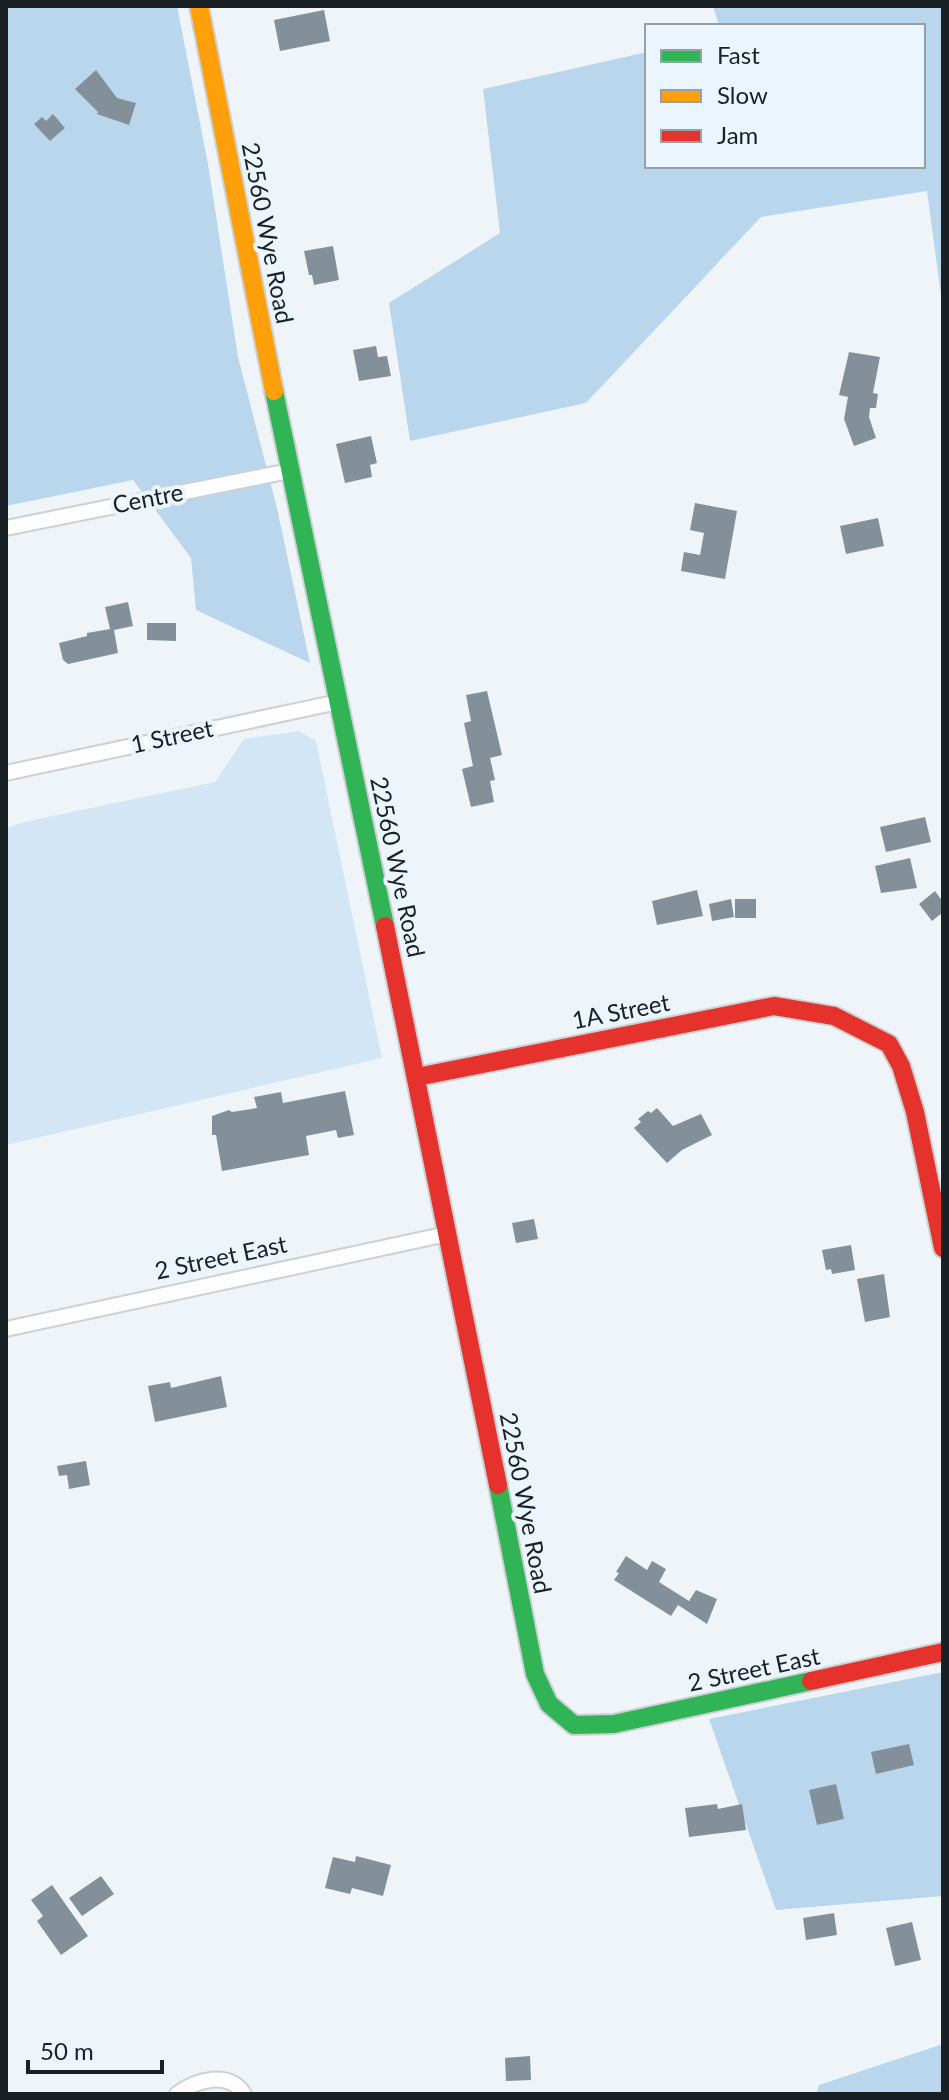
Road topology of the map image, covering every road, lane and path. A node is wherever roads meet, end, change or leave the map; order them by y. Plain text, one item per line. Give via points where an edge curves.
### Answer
1 (199, 6) edge
2 (289, 471) junction
3 (6, 528) edge
4 (338, 702) junction
5 (6, 773) edge
6 (417, 1077) junction
7 (447, 1234) junction
8 (943, 1248) edge
9 (6, 1329) edge
10 (943, 1652) edge
11 (574, 1725) joint
12 (177, 2094) edge
13 (244, 2094) edge

1 - 2 street, 22560 Wye Road
2 - 3 street, Centre
2 - 4 street, 22560 Wye Road
4 - 5 street, 1 Street
4 - 6 street, 22560 Wye Road
6 - 7 street, 22560 Wye Road
6 - 8 street, 1A Street via 774,1006 834,1016 889,1044 901,1066
7 - 9 street, 2 Street East
7 - 11 street, 22560 Wye Road via 535,1674 549,1704
10 - 11 street, 2 Street East via 614,1724
12 - 13 street via 216,2079 230,2081

